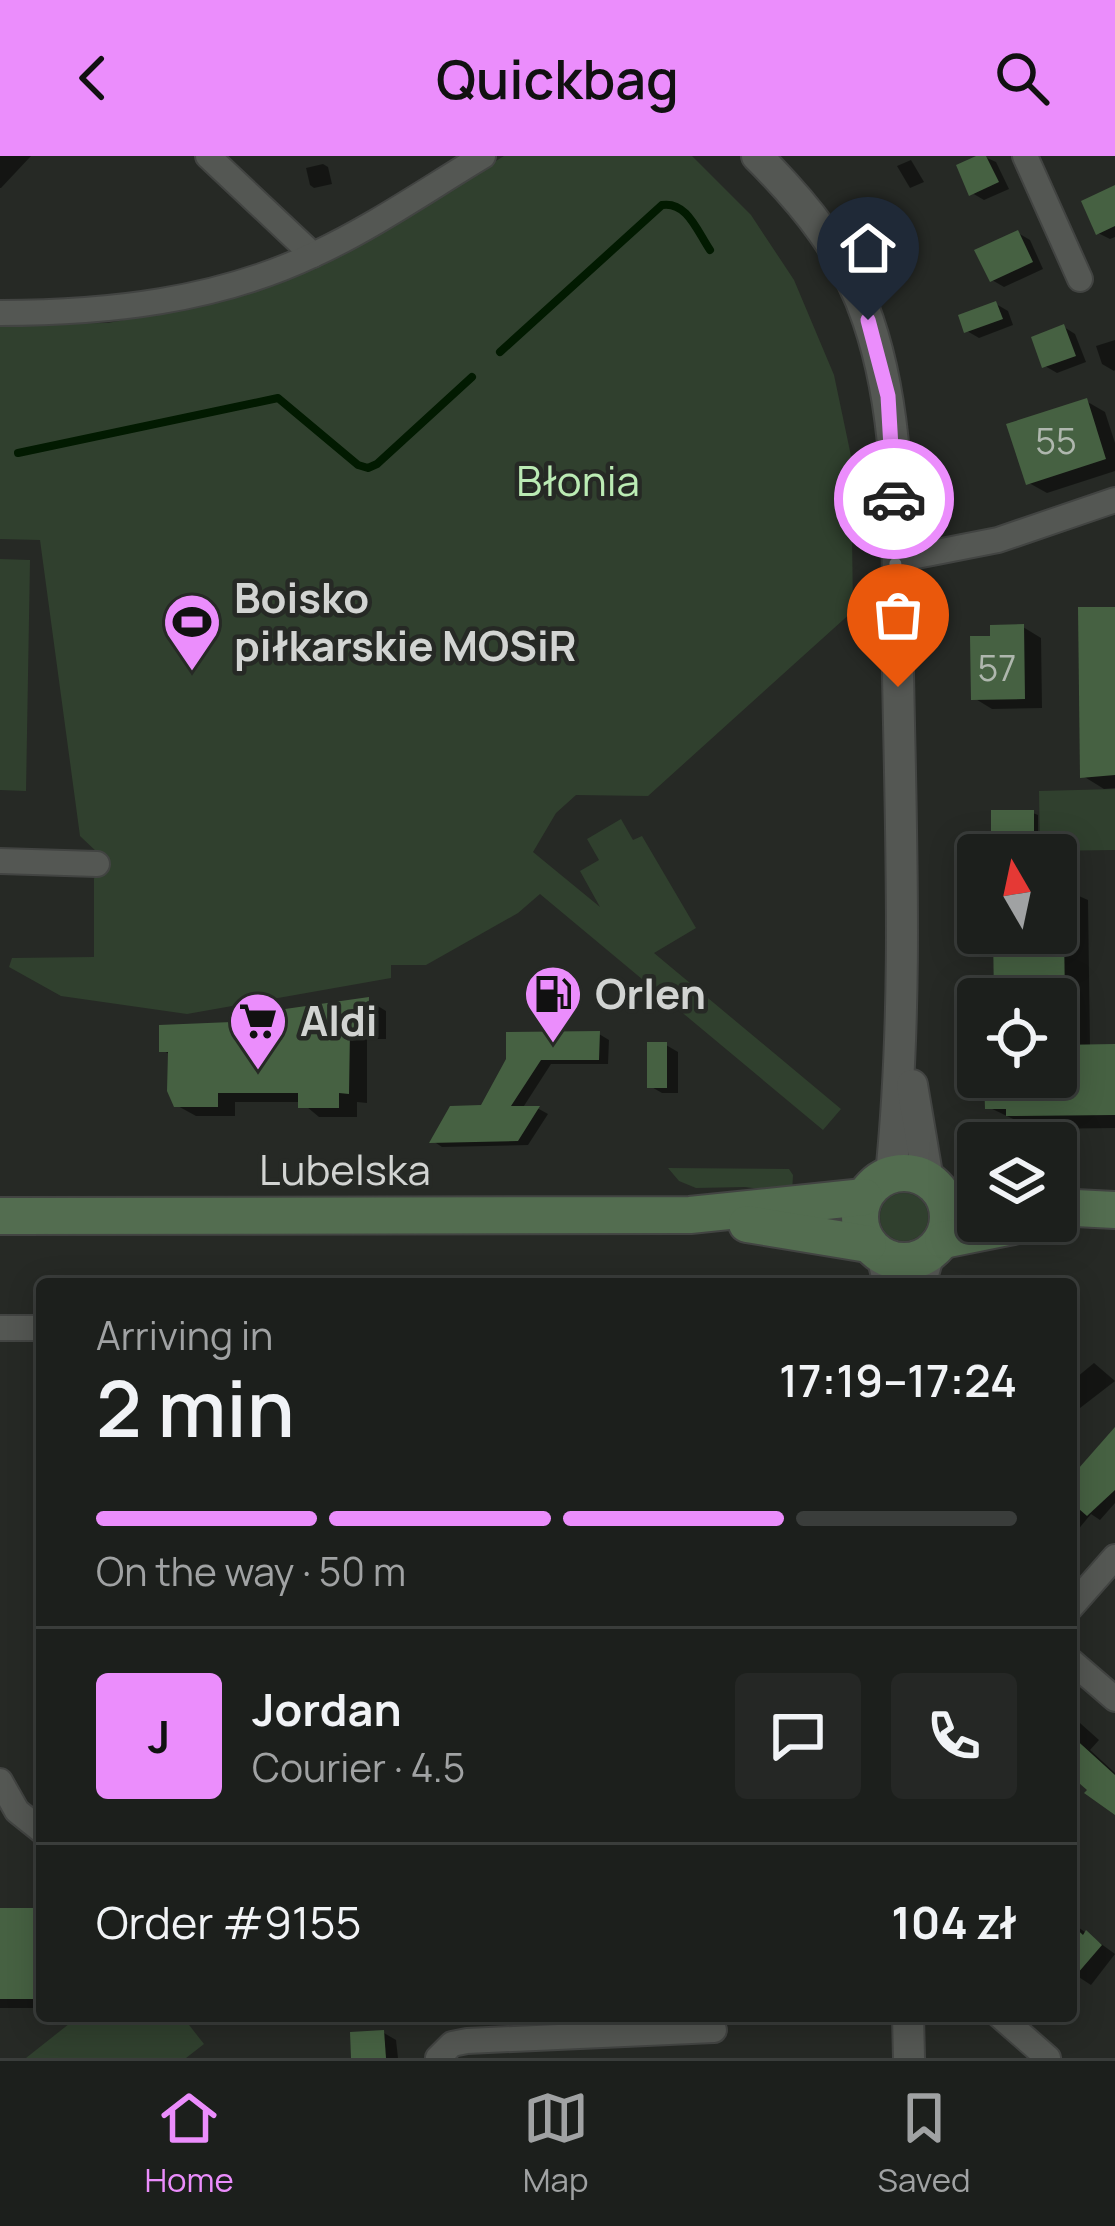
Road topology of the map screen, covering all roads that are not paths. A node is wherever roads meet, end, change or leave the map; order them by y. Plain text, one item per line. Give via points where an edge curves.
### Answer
1 (208, 156) edge
2 (483, 156) edge
3 (757, 156) edge
4 (1025, 156) edge
5 (314, 255) junction
6 (1080, 279) dead end
7 (0, 313) edge
8 (1115, 500) edge
9 (896, 560) junction
10 (0, 861) edge
11 (97, 864) dead end
12 (903, 1027) junction
13 (878, 1186) junction
14 (950, 1192) edge
15 (690, 1214) junction
16 (0, 1216) edge
17 (978, 1242) edge
18 (930, 1259) edge
19 (880, 1261) edge
20 (0, 1328) edge
21 (36, 1328) edge
22 (1115, 1557) edge
23 (1077, 1600) edge
24 (1077, 1666) edge
25 (1115, 1699) edge
26 (1, 1788) edge
27 (36, 1826) edge
28 (908, 2022) edge
29 (1007, 2022) edge
30 (714, 2023) edge
31 (438, 2058) edge
32 (715, 2058) edge
33 (909, 2058) edge
34 (1048, 2058) edge

1 - 5 street
2 - 5 street
3 - 9 street via 819,224 868,320 888,396
4 - 6 street
5 - 7 street via 139,306
8 - 9 street via 998,539
9 - 12 street
10 - 11 street
12 - 13 street
12 - 14 street
13 - 14 main road via 904,1172
13 - 15 main road, Lubelska
13 - 19 main road via 859,1221
14 - 18 main road
15 - 16 main road, Lubelska
15 - 19 main road, Lubelska
17 - 18 main road
18 - 19 main road
20 - 21 street
22 - 23 street
24 - 25 street
26 - 27 street
28 - 33 street
29 - 34 street
30 - 31 street via 467,2041
30 - 32 street

